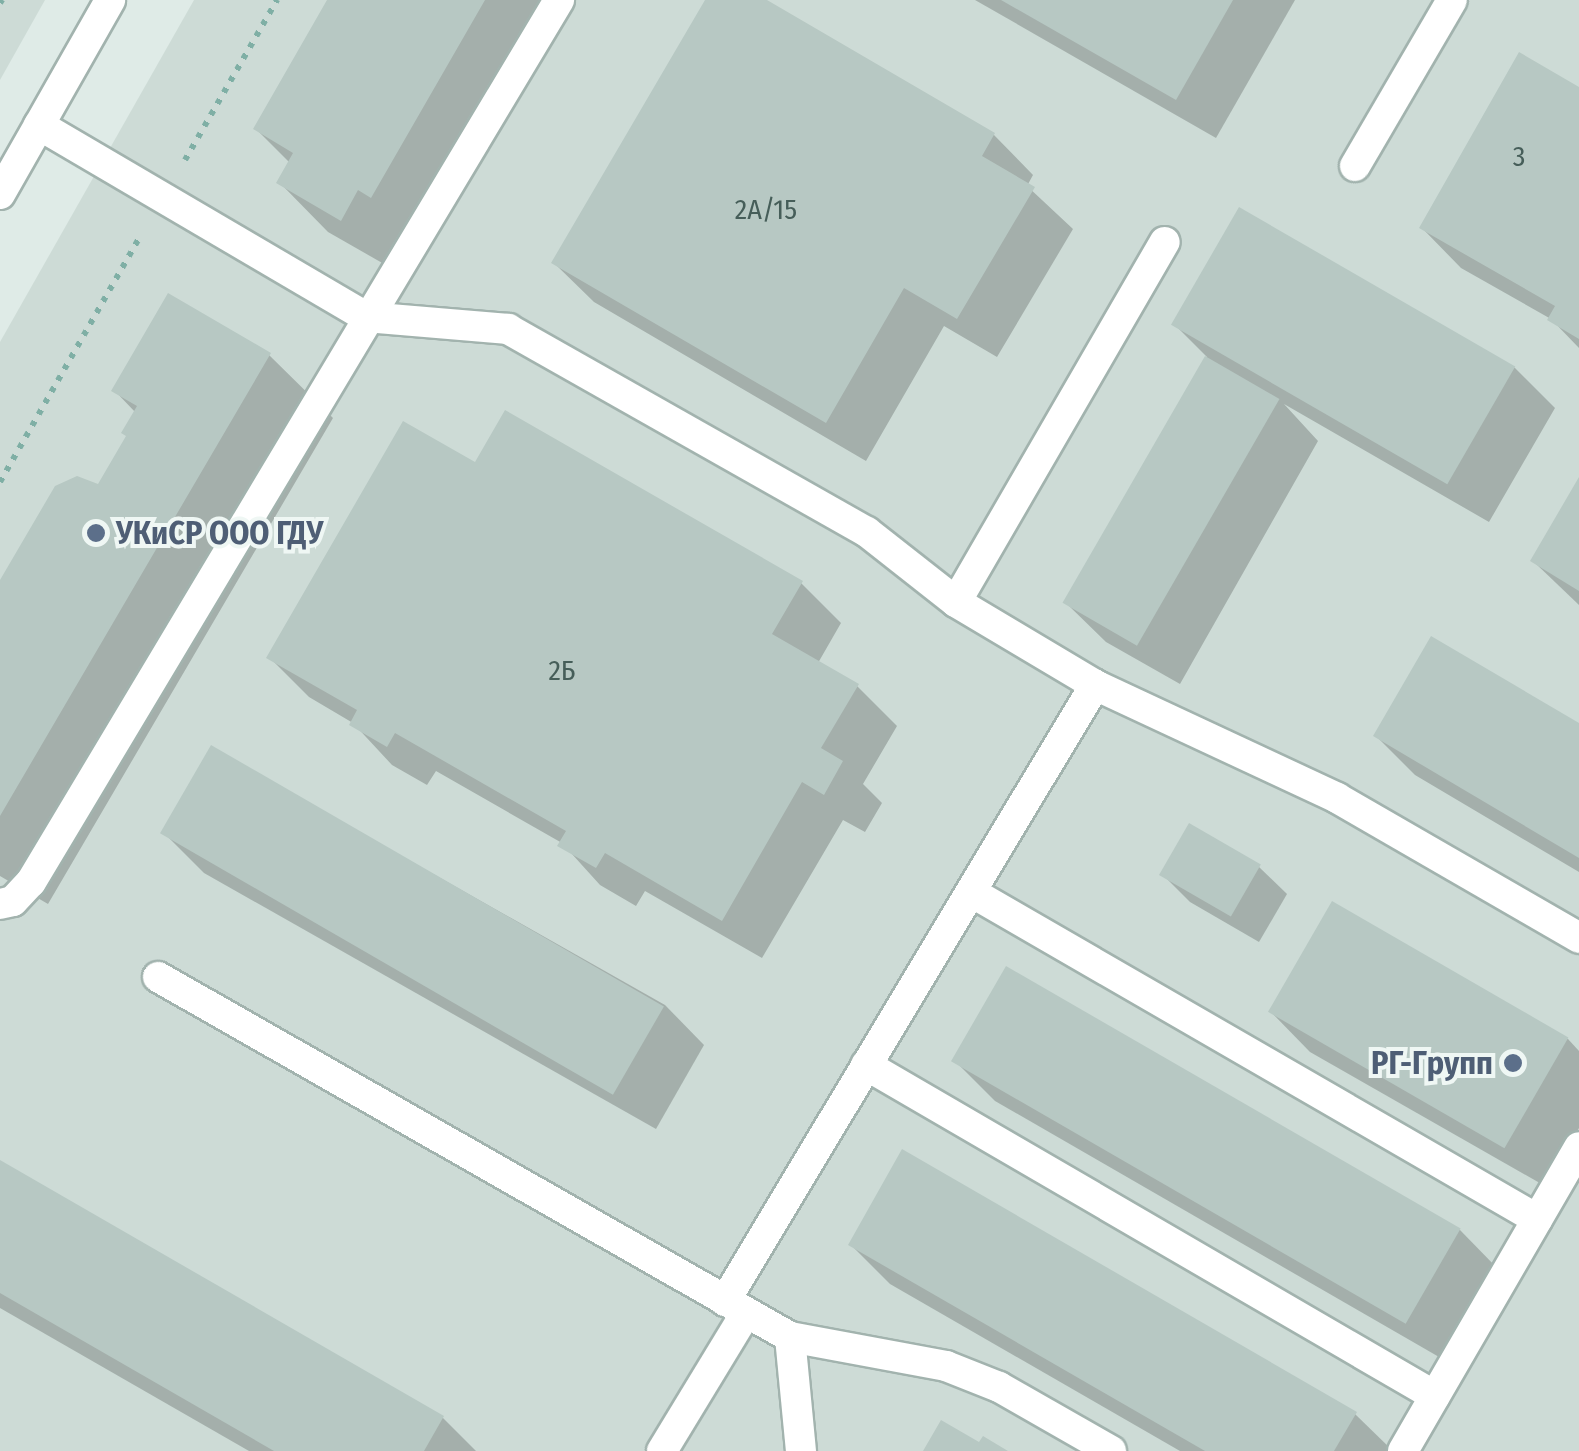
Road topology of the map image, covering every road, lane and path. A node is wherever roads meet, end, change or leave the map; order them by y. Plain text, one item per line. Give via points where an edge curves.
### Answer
1 (110, 0) edge
2 (559, 0) edge
3 (1452, 0) edge
4 (39, 125) junction
5 (1356, 166) dead end
6 (0, 194) edge
7 (1165, 242) dead end
8 (366, 317) junction
9 (956, 602) junction
10 (1095, 685) junction
11 (971, 892) junction
12 (0, 904) edge
13 (1579, 938) edge
14 (158, 977) dead end
15 (866, 1065) junction
16 (1579, 1147) edge
17 (1538, 1219) junction
18 (736, 1307) junction
19 (790, 1337) junction
20 (1435, 1396) junction
21 (662, 1451) edge
22 (801, 1451) edge
23 (1111, 1451) edge
24 (1403, 1451) edge

1 - 4 main road
2 - 8 main road
3 - 5 main road
4 - 6 main road
4 - 8 main road
7 - 9 main road
8 - 9 main road via 508,329 867,532
8 - 12 main road via 31,882 13,901
9 - 10 main road
10 - 11 main road
10 - 13 main road via 1337,798
11 - 15 main road
11 - 17 main road
14 - 18 main road
15 - 18 main road
15 - 20 main road
16 - 17 main road
17 - 20 main road
18 - 19 main road
18 - 21 main road
19 - 22 main road
19 - 23 main road via 946,1366 999,1387
20 - 24 main road

